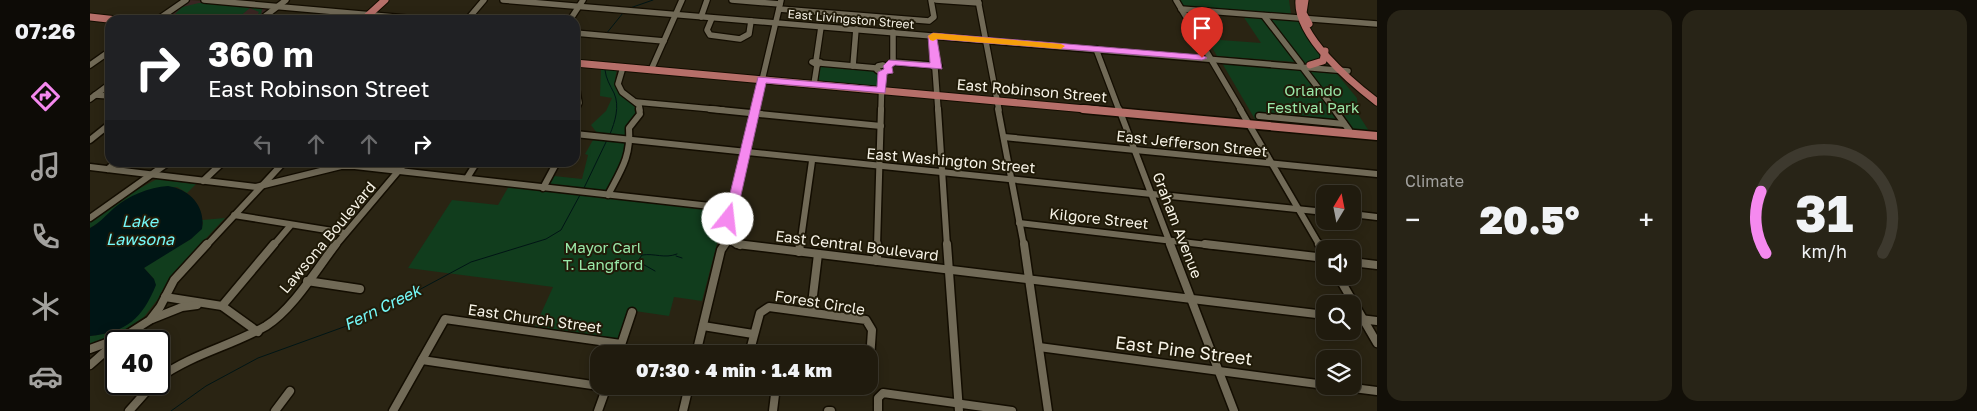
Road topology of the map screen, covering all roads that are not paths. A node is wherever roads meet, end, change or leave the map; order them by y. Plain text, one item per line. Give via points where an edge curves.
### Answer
1 (186, 0) edge
2 (204, 0) edge
3 (286, 0) edge
4 (385, 0) edge
5 (484, 0) edge
6 (503, 0) edge
7 (583, 0) edge
8 (682, 0) edge
9 (707, 0) edge
10 (732, 0) edge
11 (931, 0) edge
12 (936, 0) edge
13 (1176, 0) edge
14 (1299, 0) edge
15 (1305, 0) edge
16 (979, 2) edge
17 (780, 4) edge
18 (579, 6) junction
19 (277, 7) junction
20 (1181, 9) junction
21 (164, 15) edge
22 (267, 15) edge
23 (369, 15) joint
24 (471, 15) edge
25 (573, 15) edge
26 (676, 15) junction
27 (701, 17) junction
28 (90, 18) edge
29 (712, 18) junction
30 (1266, 18) junction
31 (105, 19) edge
32 (1302, 19) junction
33 (752, 21) junction
34 (775, 23) junction
35 (1377, 24) edge
36 (821, 26) junction
37 (856, 30) junction
38 (893, 32) junction
39 (580, 33) edge
40 (933, 36) junction
41 (985, 40) junction
42 (664, 41) junction
43 (1096, 49) junction
44 (1325, 51) junction
45 (105, 55) edge
46 (1210, 58) junction
47 (893, 62) junction
48 (580, 63) edge
49 (817, 63) junction
50 (90, 65) edge
51 (934, 65) junction
52 (853, 66) junction
53 (887, 66) junction
54 (623, 67) junction
55 (1305, 67) junction
56 (876, 68) junction
57 (1343, 69) junction
58 (651, 70) junction
59 (882, 72) junction
60 (762, 79) junction
61 (814, 84) junction
62 (105, 87) edge
63 (882, 90) junction
64 (937, 95) junction
65 (92, 96) edge
66 (105, 96) edge
67 (1377, 97) edge
68 (996, 101) junction
69 (636, 102) junction
70 (1377, 102) edge
71 (1120, 112) junction
72 (754, 114) junction
73 (1259, 116) dead end
74 (1248, 124) junction
75 (881, 126) junction
76 (1346, 127) junction
77 (105, 128) edge
78 (1337, 132) junction
79 (1377, 132) edge
80 (580, 135) edge
81 (1377, 136) edge
82 (1004, 138) junction
83 (90, 140) edge
84 (631, 141) junction
85 (1135, 150) junction
86 (744, 154) junction
87 (812, 161) junction
88 (1271, 164) junction
89 (90, 167) edge
90 (110, 167) edge
91 (163, 167) edge
92 (218, 167) edge
93 (279, 167) edge
94 (331, 167) edge
95 (366, 167) edge
96 (402, 167) edge
97 (474, 167) edge
98 (554, 167) edge
99 (880, 168) junction
100 (108, 169) junction
101 (399, 171) junction
102 (943, 174) junction
103 (1377, 174) edge
104 (154, 175) junction
105 (467, 178) junction
106 (1011, 180) junction
107 (204, 181) junction
108 (262, 186) junction
109 (543, 188) junction
110 (1152, 194) junction
111 (608, 195) junction
112 (1298, 209) junction
113 (90, 210) edge
114 (98, 211) junction
115 (1316, 211) edge
116 (726, 212) junction
117 (234, 215) junction
118 (1361, 215) edge
119 (1377, 217) edge
120 (90, 218) edge
121 (1019, 223) junction
122 (290, 226) junction
123 (345, 232) junction
124 (1169, 239) junction
125 (728, 240) junction
126 (1316, 240) edge
127 (799, 252) junction
128 (818, 254) junction
129 (1316, 255) edge
130 (878, 261) junction
131 (1361, 263) edge
132 (1377, 265) edge
133 (949, 270) junction
134 (1030, 279) junction
135 (307, 282) junction
136 (1343, 285) edge
137 (360, 289) dead end
138 (165, 297) junction
139 (1192, 299) junction
140 (206, 304) junction
141 (222, 306) junction
142 (632, 312) dead end
143 (811, 312) junction
144 (1316, 314) edge
145 (150, 320) junction
146 (1363, 320) junction
147 (1377, 321) edge
148 (703, 326) junction
149 (134, 330) edge
150 (258, 332) junction
151 (754, 334) junction
152 (1377, 343) edge
153 (105, 344) edge
154 (621, 344) joint
155 (698, 345) edge
156 (751, 345) edge
157 (871, 345) edge
158 (1039, 347) junction
159 (90, 350) edge
160 (105, 352) edge
161 (422, 360) junction
162 (90, 365) edge
163 (1218, 370) junction
164 (170, 372) edge
165 (1316, 383) edge
166 (590, 384) edge
167 (290, 390) dead end
168 (1361, 390) edge
169 (1377, 392) edge
170 (143, 395) edge
171 (601, 395) edge
172 (686, 395) edge
173 (775, 395) edge
174 (958, 407) edge
175 (129, 411) edge
176 (275, 411) edge
177 (393, 411) edge
178 (598, 411) edge
179 (683, 411) edge
180 (773, 411) edge
181 (878, 411) edge
182 (1012, 411) edge
183 (1048, 411) edge
184 (1234, 411) edge

1 - 21 street
2 - 19 street
3 - 19 street
4 - 23 main road
5 - 24 street
6 - 18 street, East Livingston Street
7 - 18 street
8 - 26 street
9 - 27 street
10 - 17 street
11 - 17 street via 934,17 929,21
12 - 16 street
13 - 20 street
14 - 32 main road via 1297,13
15 - 32 main road
16 - 41 street
17 - 34 street
18 - 25 street
18 - 26 street, East Livingston Street
19 - 22 street
19 - 23 street
20 - 30 street
20 - 46 street
26 - 27 street, East Livingston Street
26 - 42 street
27 - 29 street, East Livingston Street
28 - 31 main road
29 - 33 street, East Livingston Street
29 - 33 street via 707,33 714,37 747,37
30 - 32 street
30 - 55 street
32 - 35 street
32 - 44 main road
32 - 57 main road
33 - 34 street, East Livingston Street
34 - 36 street, East Livingston Street
34 - 60 street
36 - 37 street, East Livingston Street
36 - 49 street
37 - 38 street, East Livingston Street
37 - 52 street
38 - 40 street, East Livingston Street
38 - 47 street
39 - 42 street
40 - 41 street, East Livingston Street
40 - 51 street
41 - 43 street, East Livingston Street
41 - 68 street
42 - 58 street
43 - 46 street, East Livingston Street
43 - 71 street, Graham Avenue
44 - 55 main road via 1323,61
44 - 57 main road
45 - 50 street
46 - 55 street, East Livingston Street
46 - 74 street
47 - 51 street
47 - 53 street
48 - 54 main road, East Robinson Street
49 - 52 street
49 - 61 street
51 - 64 street
52 - 56 street
53 - 56 street
53 - 59 street via 889,71
54 - 58 main road, East Robinson Street
54 - 69 street via 618,84 622,92
55 - 57 street, East Livingston Street
55 - 76 street
56 - 59 street
57 - 67 main road
57 - 70 main road via 1357,87
58 - 60 main road, East Robinson Street
59 - 63 street
60 - 61 main road, East Robinson Street
60 - 72 street
61 - 63 main road, East Robinson Street
62 - 65 street
63 - 64 main road, East Robinson Street
63 - 75 street
64 - 68 main road, East Robinson Street
64 - 102 street
65 - 66 street
68 - 71 main road, East Robinson Street
68 - 82 street
69 - 72 street
69 - 84 street via 640,114 629,128
71 - 74 main road, East Robinson Street
71 - 85 street, Graham Avenue
72 - 75 street
72 - 86 street
73 - 76 street
74 - 78 main road, East Robinson Street
74 - 88 street
75 - 99 street
76 - 78 main road, East Robinson Street
76 - 79 main road, East Robinson Street
77 - 83 street
78 - 81 main road, East Robinson Street
80 - 84 street, East Washington Street
82 - 85 street, East Jefferson Street
82 - 106 street
84 - 86 street, East Washington Street
84 - 111 street via 622,169
85 - 88 street, East Jefferson Street
85 - 110 street, Graham Avenue
86 - 87 street, East Washington Street
86 - 116 street via 733,204
87 - 99 street, East Washington Street
87 - 127 street
88 - 103 street, East Jefferson Street
88 - 112 street
89 - 100 street
90 - 100 street
91 - 104 street
92 - 107 street
93 - 108 street
94 - 108 street
95 - 101 street
96 - 101 street, Lawsona Boulevard
97 - 105 street
98 - 109 street
99 - 102 street, East Washington Street
99 - 130 street
100 - 104 street
101 - 105 street
101 - 123 street, Lawsona Boulevard via 376,202
102 - 106 street, East Washington Street
102 - 133 street
104 - 107 street
104 - 114 street
105 - 109 street
106 - 110 street, East Washington Street
106 - 121 street
107 - 108 street
108 - 117 street
109 - 111 street
110 - 112 street, East Washington Street
110 - 124 street, Graham Avenue
111 - 116 street via 719,208
112 - 115 street, East Washington Street
112 - 126 street
113 - 114 street
114 - 120 street
116 - 125 street
117 - 122 street
117 - 138 street via 174,280
118 - 119 street
121 - 124 street, Kilgore Street
121 - 134 street
122 - 123 street
122 - 141 street
123 - 135 street, Lawsona Boulevard
124 - 129 street, Kilgore Street
124 - 139 street, Graham Avenue
125 - 127 street, East Central Boulevard via 741,246
125 - 148 street via 721,250
127 - 128 street, East Central Boulevard
128 - 130 street, East Central Boulevard
128 - 143 street
130 - 133 street, East Central Boulevard
131 - 132 street
133 - 134 street, East Central Boulevard
133 - 174 street
134 - 139 street, East Central Boulevard
134 - 158 street
135 - 137 street
135 - 150 street, Lawsona Boulevard via 282,315
136 - 146 street
138 - 140 street
138 - 145 street
139 - 144 street, East Central Boulevard
139 - 163 street, Graham Avenue
140 - 141 street
140 - 145 street via 182,307
141 - 150 street
142 - 154 street
143 - 151 street, Forest Circle via 763,309
143 - 157 street, Forest Circle via 866,320 872,330
145 - 149 street
146 - 147 street
146 - 152 street
148 - 151 street
148 - 155 street
150 - 164 street, Lawsona Boulevard via 192,359
151 - 156 street, Forest Circle
153 - 159 street
154 - 161 street, East Church Street via 444,319
158 - 163 street, East Pine Street
158 - 183 street
160 - 162 street
161 - 166 street
161 - 177 street
163 - 165 street, East Pine Street
163 - 184 street, Graham Avenue
167 - 176 street
168 - 169 street
170 - 175 street
171 - 178 street
172 - 179 street
173 - 180 street
174 - 181 street via 883,393 878,398
174 - 182 street

